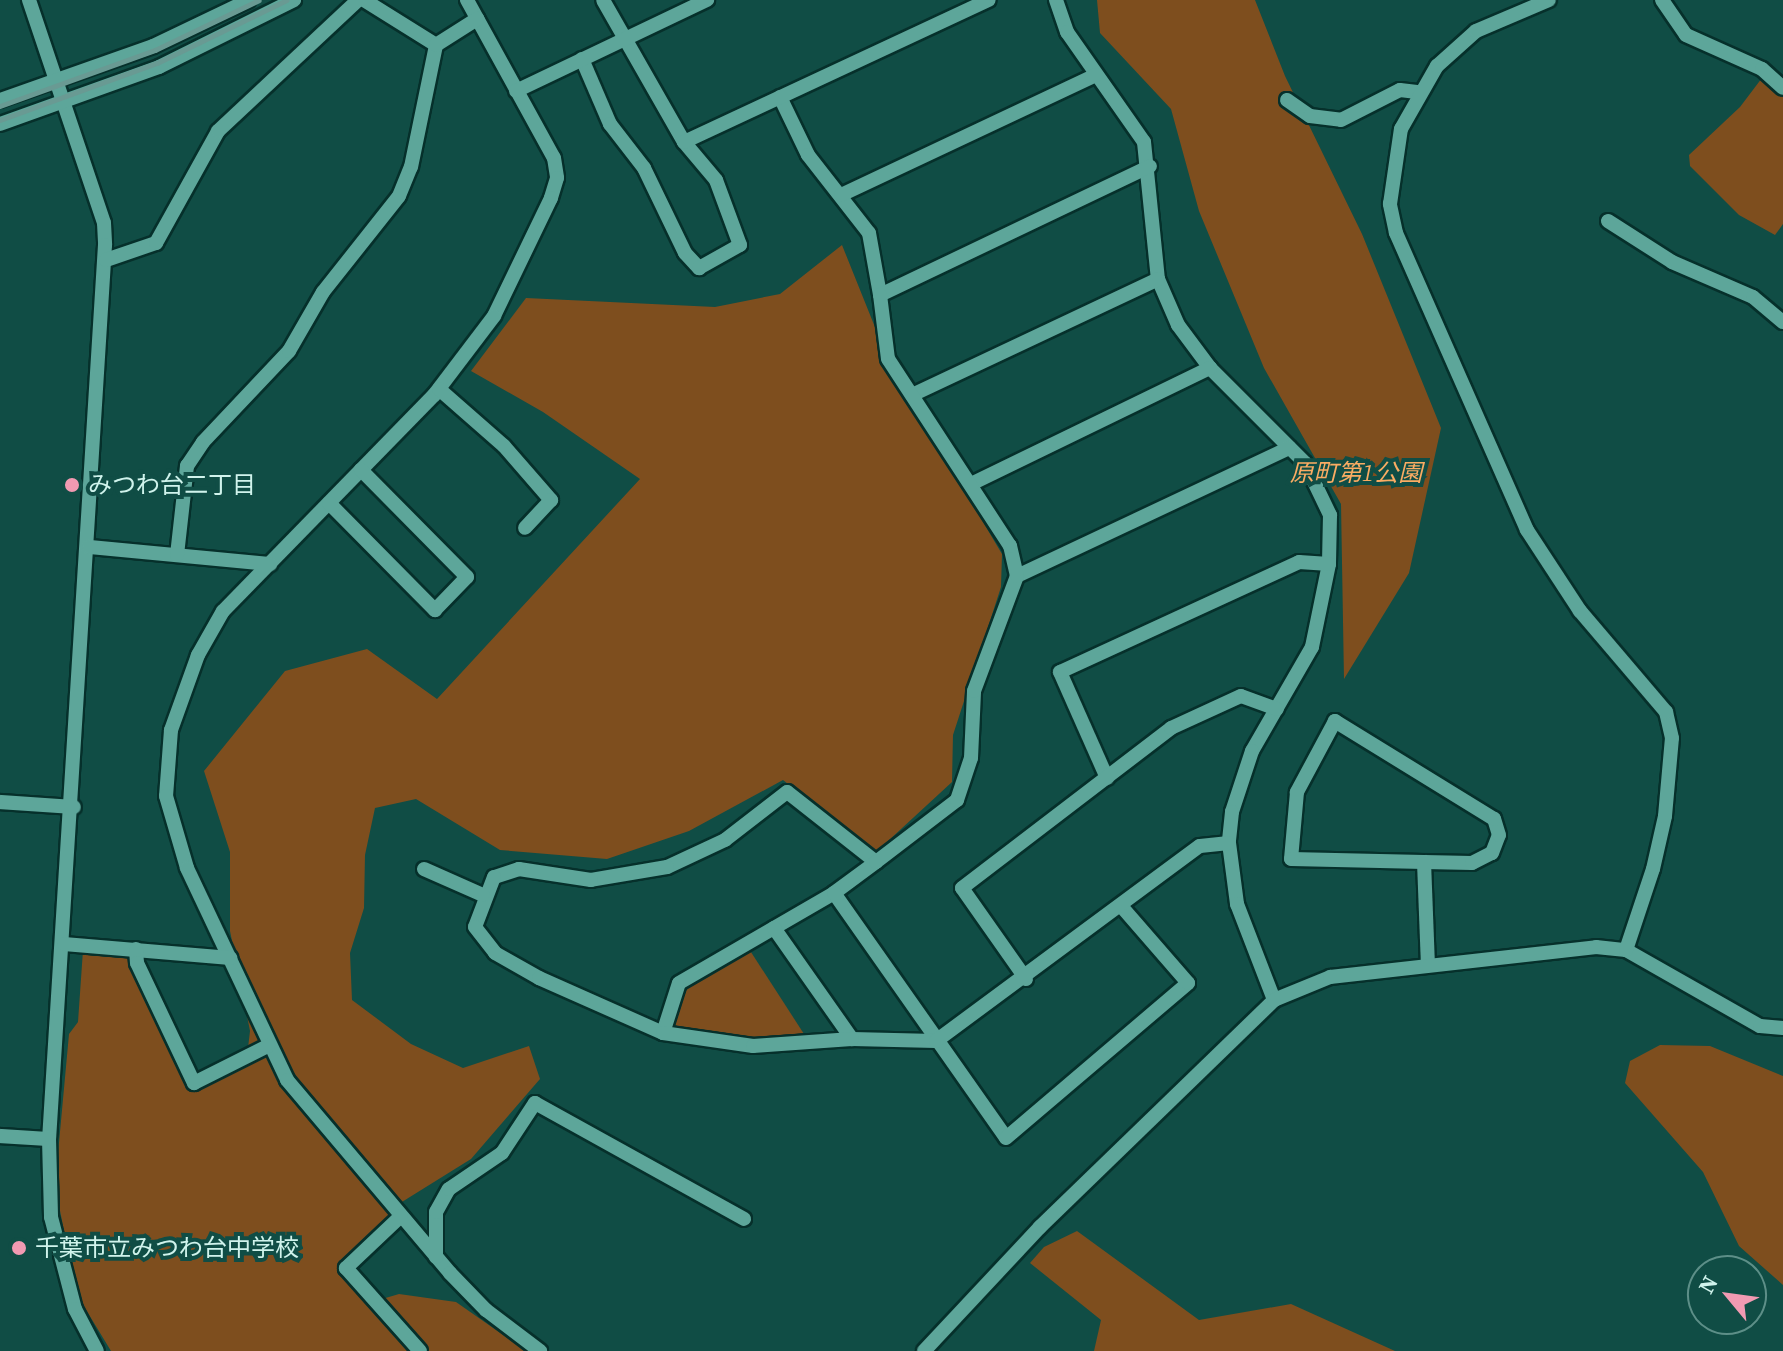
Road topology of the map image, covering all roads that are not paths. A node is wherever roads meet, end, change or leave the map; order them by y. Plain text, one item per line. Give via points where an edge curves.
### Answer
1 (29, 0) edge
2 (249, 0) edge
3 (294, 0) edge
4 (361, 0) edge
5 (467, 0) edge
6 (603, 0) edge
7 (707, 0) edge
8 (989, 0) edge
9 (1056, 0) edge
10 (1549, 0) edge
11 (1662, 0) edge
12 (477, 19) junction
13 (625, 39) junction
14 (436, 45) junction
15 (582, 59) junction
16 (1096, 75) junction
17 (57, 80) junction
18 (1783, 88) edge
19 (516, 91) junction
20 (1417, 92) junction
21 (780, 97) junction
22 (0, 100) edge
23 (1287, 100) dead end
24 (65, 103) junction
25 (0, 124) edge
26 (684, 142) junction
27 (1150, 166) junction
28 (841, 195) junction
29 (1608, 221) dead end
30 (106, 260) junction
31 (1158, 279) junction
32 (880, 295) junction
33 (1783, 322) edge
34 (1210, 368) junction
35 (439, 389) junction
36 (912, 395) junction
37 (1289, 448) junction
38 (361, 470) junction
39 (971, 484) junction
40 (329, 503) junction
41 (525, 528) dead end
42 (89, 547) junction
43 (177, 555) junction
44 (270, 564) junction
45 (1329, 564) junction
46 (1017, 576) junction
47 (1277, 709) junction
48 (1107, 778) junction
49 (0, 802) edge
50 (74, 807) junction
51 (1229, 843) junction
52 (876, 862) junction
53 (1424, 862) junction
54 (424, 869) dead end
55 (834, 893) junction
56 (483, 895) junction
57 (1121, 906) junction
58 (774, 928) junction
59 (64, 944) junction
60 (136, 949) junction
61 (1626, 950) junction
62 (230, 958) junction
63 (1428, 965) junction
64 (1026, 979) junction
65 (1274, 1000) junction
66 (1783, 1028) edge
67 (663, 1033) junction
68 (852, 1039) junction
69 (936, 1041) junction
70 (268, 1046) junction
71 (0, 1136) edge
72 (49, 1139) junction
73 (401, 1216) junction
74 (744, 1219) dead end
75 (436, 1257) junction
76 (97, 1351) edge
77 (420, 1351) edge
78 (540, 1351) edge
79 (924, 1351) edge

1 - 17 street
2 - 17 street via 153,46
3 - 24 street via 159,67
4 - 14 street
4 - 30 street via 218,131 156,243
5 - 12 street
6 - 13 street
7 - 13 street
8 - 21 street
9 - 16 street via 1067,32
10 - 20 street via 1476,31
11 - 18 street via 1686,35 1762,69
12 - 14 street
12 - 19 street
13 - 15 street
13 - 26 street
14 - 43 street via 411,167 399,196 323,292 289,351 187,466
15 - 19 street
15 - 26 street via 610,124 644,168 685,253 699,268 740,245 716,180
16 - 27 street via 1134,122
16 - 28 street
17 - 22 street
17 - 24 street
19 - 35 street via 554,158 557,178 494,316
20 - 23 street via 1400,90 1341,120 1310,116
20 - 61 street via 1391,168 1396,233 1527,530 1580,611 1666,712 1672,738 1665,816
21 - 26 street
21 - 28 street via 808,155
24 - 25 street
24 - 30 street via 104,223
27 - 31 street
27 - 32 street
28 - 32 street via 869,233
29 - 33 street via 1672,262 1753,297
30 - 42 street
31 - 34 street via 1178,325
31 - 36 street
32 - 36 street via 888,359
34 - 37 street
34 - 39 street
35 - 38 street
35 - 41 street via 504,446 551,500
36 - 39 street
37 - 45 street via 1305,463 1330,515
37 - 46 street
38 - 40 street
38 - 40 street via 467,577 435,610
39 - 46 street via 1010,546
40 - 44 street
42 - 43 street
42 - 50 street
43 - 44 street
44 - 62 street via 223,611 198,655 166,759 172,830
45 - 47 street via 1312,647
45 - 48 street via 1299,562 1060,672
46 - 52 street via 974,691 971,758 957,800
47 - 48 street via 1241,696 1171,728
47 - 51 street via 1252,751 1232,812
48 - 64 street via 962,888
49 - 50 street
50 - 59 street
51 - 57 street via 1200,846
51 - 65 street via 1237,904
52 - 55 street
52 - 56 street via 787,792 725,840 667,867 591,880 519,869 494,877
53 - 53 street via 1291,859 1297,792 1335,721 1494,819 1499,835 1492,853 1472,863
53 - 63 street
54 - 56 street
55 - 58 street
55 - 69 street
56 - 67 street via 475,927 495,953
57 - 64 street
57 - 69 street via 1188,983 1006,1138
58 - 67 street via 679,983
58 - 68 street
59 - 60 street
59 - 72 street
60 - 62 street
60 - 70 street via 137,963 194,1083
61 - 63 street via 1596,947
61 - 66 street via 1760,1026
62 - 70 street
63 - 65 street via 1330,977
64 - 69 street
65 - 79 street via 1040,1227
67 - 68 street via 753,1046
68 - 69 street
70 - 73 street via 308,1109
71 - 72 street
72 - 76 street via 51,1217 75,1309
73 - 75 street
73 - 77 street via 346,1268
74 - 75 street via 535,1103 502,1153 449,1189 436,1212
75 - 78 street via 486,1310

